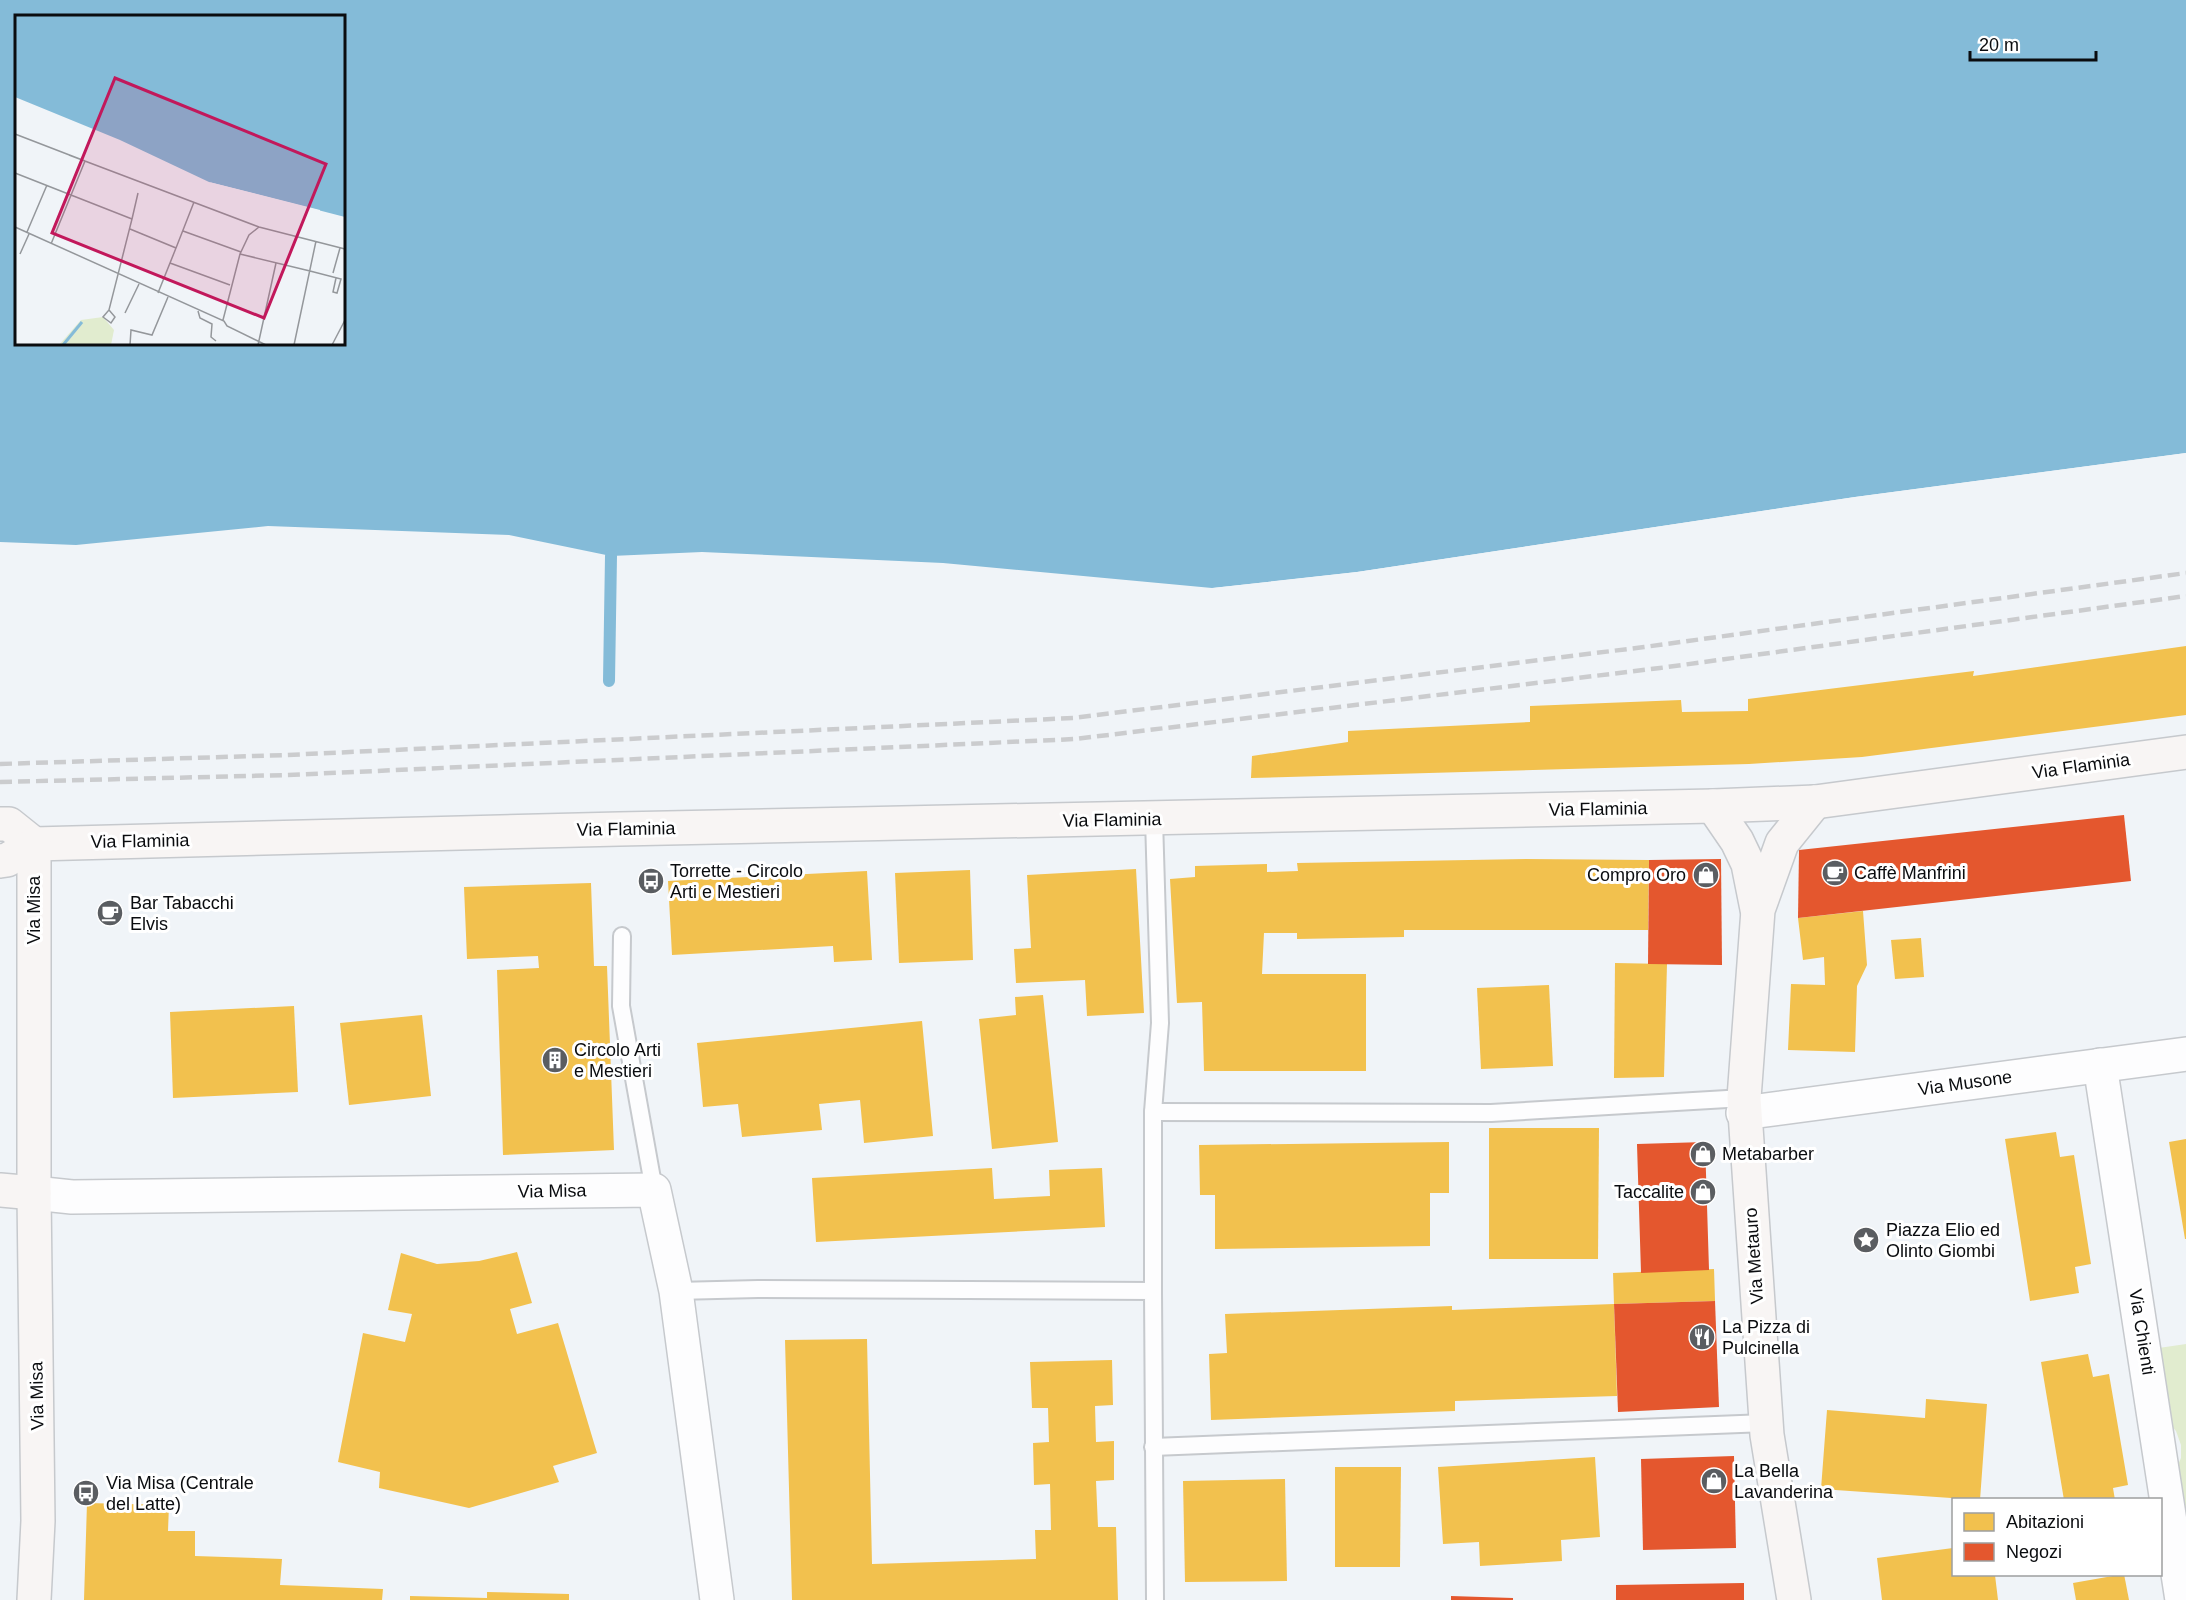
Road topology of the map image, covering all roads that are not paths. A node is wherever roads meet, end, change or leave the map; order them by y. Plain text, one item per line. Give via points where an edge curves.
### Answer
1 (2186, 752) edge
2 (1815, 802) junction
3 (1713, 806) junction
4 (1154, 819) junction
5 (0, 824) edge
6 (34, 844) junction
7 (0, 861) edge
8 (1758, 910) junction
9 (622, 936) dead end
10 (2186, 1054) edge
11 (2100, 1065) junction
12 (1743, 1105) junction
13 (1153, 1112) junction
14 (0, 1190) edge
15 (654, 1190) junction
16 (34, 1192) junction
17 (676, 1291) junction
18 (1153, 1291) junction
19 (1766, 1423) junction
20 (1153, 1447) junction
21 (34, 1600) edge
22 (717, 1600) edge
23 (1155, 1600) edge
24 (1794, 1600) edge
25 (2182, 1600) edge

1 - 2 main road, Via Flaminia
2 - 3 main road, Via Flaminia
2 - 8 main road, Via Metauro via 1782,843
3 - 4 main road, Via Flaminia
3 - 8 main road, Via Metauro via 1748,864
4 - 6 main road, Via Flaminia
4 - 13 lane via 1160,1023
5 - 6 main road via 9,824
6 - 7 main road, Via Flaminia
6 - 16 main road, Via Misa
8 - 12 main road, Via Metauro
9 - 15 lane via 621,1006
10 - 11 street, Via Musone
11 - 12 street, Via Musone
11 - 25 street, Via Chienti
12 - 13 lane via 1491,1113
12 - 19 main road, Via Metauro
13 - 18 lane
14 - 16 main road
15 - 16 street, Via Misa via 72,1197
15 - 17 street
16 - 21 main road, Via Misa via 38,1521
17 - 18 lane
17 - 22 street
18 - 20 lane
19 - 20 lane
19 - 24 main road, Via Metauro
20 - 23 lane

